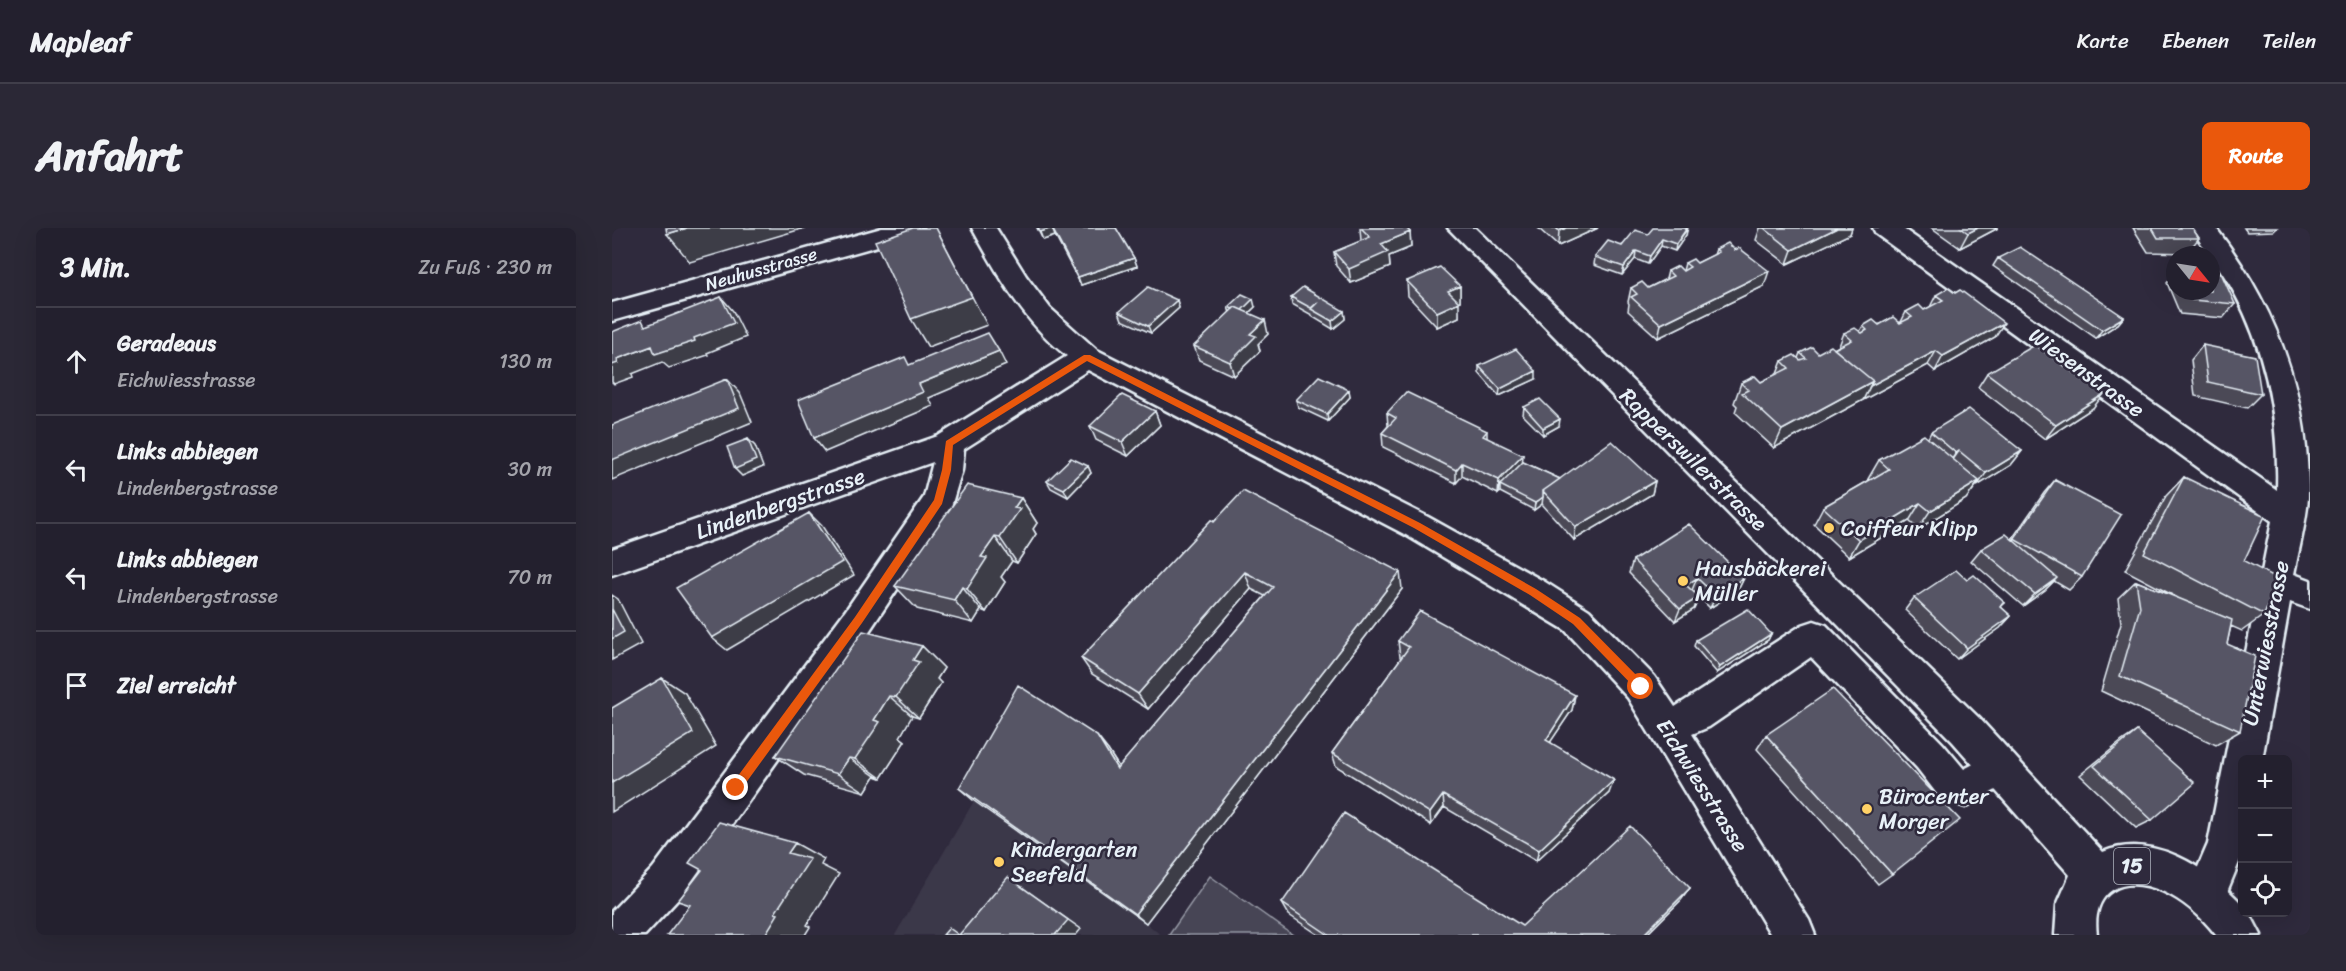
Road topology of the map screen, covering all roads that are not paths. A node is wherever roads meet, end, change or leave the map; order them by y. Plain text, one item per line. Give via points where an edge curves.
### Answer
1 (911, 228) edge
2 (984, 228) edge
3 (1460, 228) edge
4 (1885, 228) edge
5 (2203, 228) edge
6 (612, 312) edge
7 (1087, 357) junction
8 (949, 444) junction
9 (2297, 508) edge
10 (612, 562) edge
11 (2294, 589) edge
12 (1851, 614) junction
13 (1814, 636) junction
14 (1668, 727) junction
15 (2001, 768) junction
16 (2097, 875) junction
17 (2206, 896) junction
18 (617, 935) edge
19 (1794, 935) edge
20 (2076, 935) edge
21 (2240, 935) edge

1 - 6 street, Neuhusstrasse
2 - 7 street, Eichwiesstrasse via 1013,279 1040,315 1060,338
3 - 12 street, Rapperswilerstrasse / 15
4 - 9 street, Wiesenstrasse
5 - 9 street, Unterwiesstrasse via 2249,296 2277,359 2289,404
7 - 8 street, Lindenbergstrasse
7 - 14 street, Eichwiesstrasse via 1417,525 1533,592 1577,621 1597,641 1641,687
8 - 10 street, Lindenbergstrasse
8 - 18 street via 939,501 667,882
9 - 11 street, Unterwiesstrasse
11 - 17 street, Unterwiesstrasse via 2227,845
12 - 13 street
12 - 15 street, Rapperswilerstrasse / 15
13 - 14 street via 1696,715
13 - 15 street via 1954,786 1965,789
14 - 19 street, Eichwiesstrasse
15 - 16 street, Rapperswilerstrasse / 15
16 - 17 street, 15 via 2115,867 2159,870
16 - 20 street, 15 via 2079,896
17 - 21 street, 15

